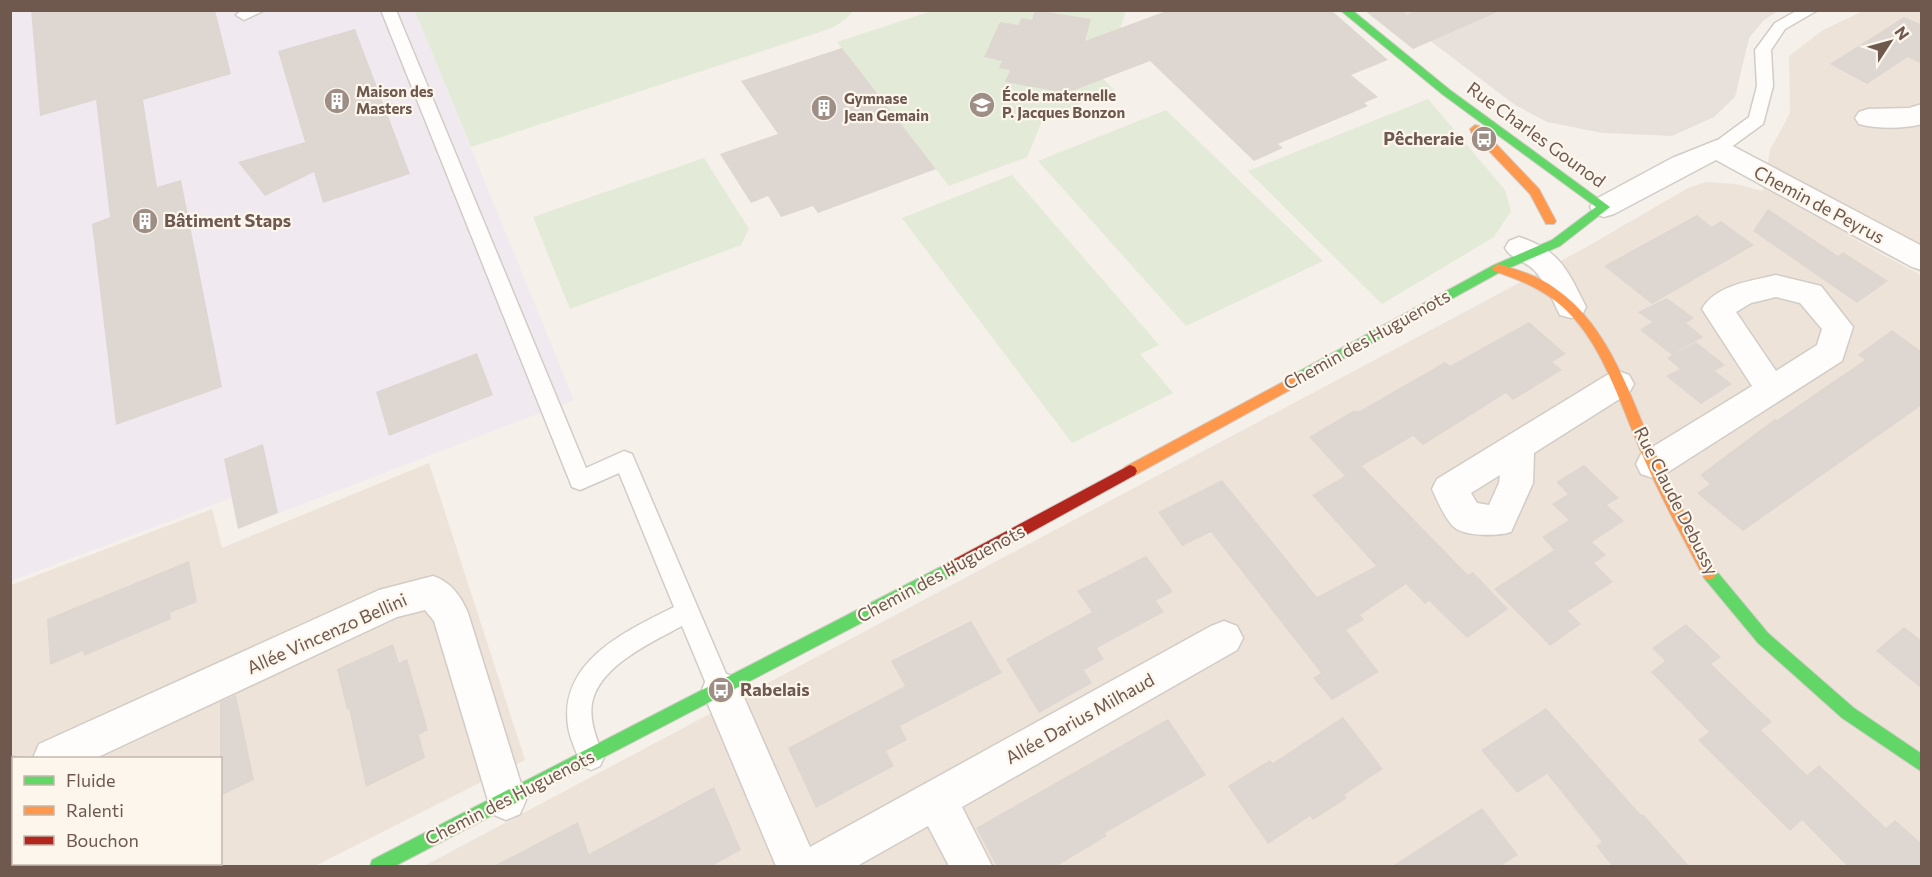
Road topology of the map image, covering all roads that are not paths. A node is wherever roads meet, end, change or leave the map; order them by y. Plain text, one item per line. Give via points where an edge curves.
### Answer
1 (388, 10) edge
2 (1345, 10) edge
3 (1811, 10) edge
4 (1446, 92) junction
5 (1922, 112) edge
6 (1868, 118) dead end
7 (1717, 149) junction
8 (1598, 212) junction
9 (1561, 215) junction
10 (1530, 241) junction
11 (1922, 259) edge
12 (1498, 268) junction
13 (1571, 307) junction
14 (1618, 384) junction
15 (1771, 390) dead end
16 (1518, 446) dead end
17 (1653, 464) junction
18 (688, 612) junction
19 (1224, 638) dead end
20 (721, 690) junction
21 (57, 757) edge
22 (591, 757) junction
23 (1922, 764) edge
24 (936, 799) junction
25 (506, 800) junction
26 (378, 867) edge
27 (797, 867) edge
28 (817, 867) edge
29 (971, 867) edge

1 - 18 lane via 580,481 624,460
2 - 4 street, Rue Charles Gounod
3 - 7 lane via 1780,26 1763,50 1765,86 1757,120
4 - 8 street, Rue Charles Gounod via 1557,170
4 - 9 street, Rue Charles Gounod via 1484,139
5 - 6 street via 1914,117
7 - 8 street, Chemin des Huguenots
7 - 11 street, Chemin de Peyrus
8 - 9 street, Chemin des Huguenots
8 - 10 street, Chemin des Huguenots via 1556,243
9 - 10 street, Chemin des Huguenots
10 - 12 street, Chemin des Huguenots
10 - 13 street, Rue Claude Debussy
12 - 13 street, Rue Claude Debussy via 1525,277
12 - 20 street, Chemin des Huguenots via 998,544
13 - 14 street, Rue Claude Debussy via 1599,341
14 - 16 street
14 - 17 street, Rue Claude Debussy
15 - 17 street
17 - 23 street, Rue Claude Debussy via 1706,569 1763,638 1848,713
18 - 20 lane
18 - 22 lane via 622,646 590,677 579,706 580,726
19 - 24 street, Allée Darius Milhaud
20 - 22 street, Chemin des Huguenots
20 - 27 street
21 - 25 street, Allée Vincenzo Bellini via 392,602 433,591 450,613
22 - 25 street, Chemin des Huguenots
24 - 28 street, Allée Darius Milhaud
24 - 29 street
25 - 26 street, Chemin des Huguenots

